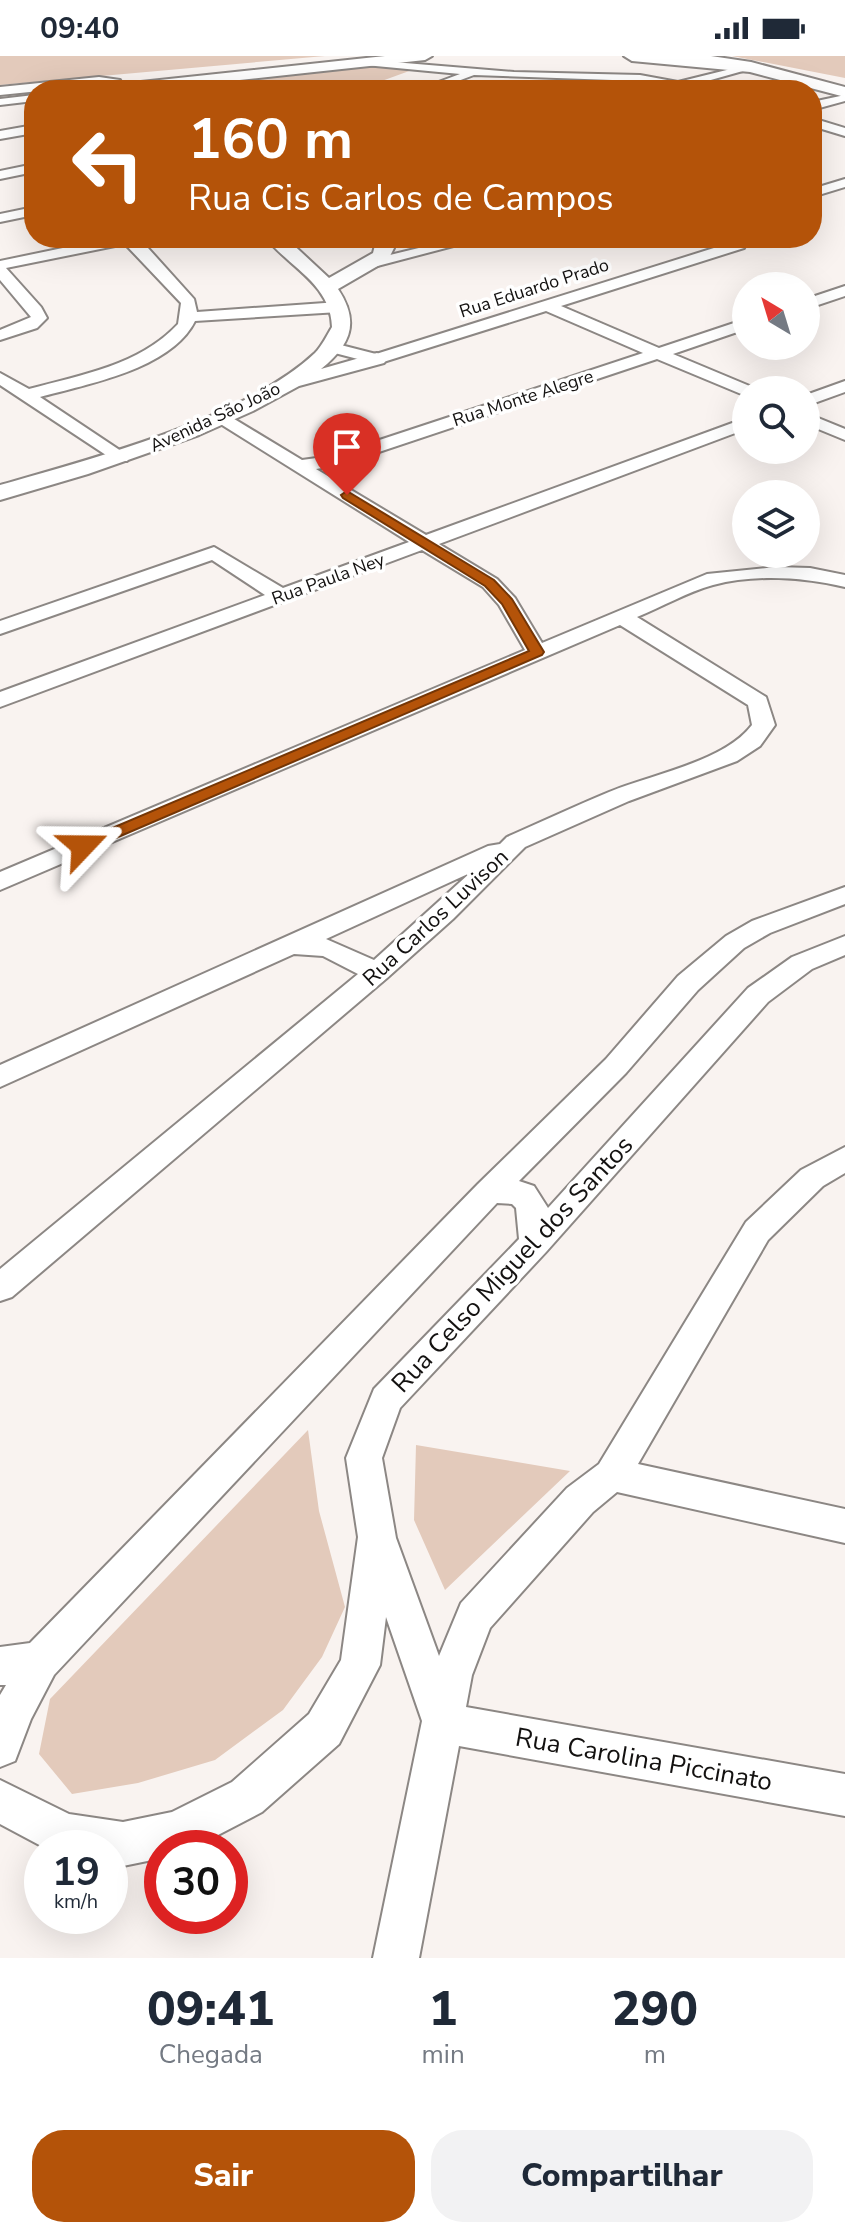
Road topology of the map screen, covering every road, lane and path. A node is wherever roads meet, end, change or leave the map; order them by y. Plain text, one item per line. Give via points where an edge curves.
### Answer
1 (354, 56) edge
2 (632, 56) edge
3 (335, 57) edge
4 (697, 57) edge
5 (422, 59) edge
6 (369, 63) junction
7 (751, 67) junction
8 (476, 72) junction
9 (534, 76) junction
10 (593, 76) junction
11 (169, 80) edge
12 (192, 80) edge
13 (452, 80) edge
14 (524, 80) edge
15 (581, 80) edge
16 (654, 80) edge
17 (699, 80) edge
18 (795, 80) edge
19 (845, 80) edge
20 (822, 88) edge
21 (845, 95) edge
22 (24, 99) edge
23 (0, 102) edge
24 (822, 103) edge
25 (822, 125) edge
26 (24, 131) edge
27 (843, 131) edge
28 (0, 135) edge
29 (822, 138) edge
30 (24, 170) edge
31 (0, 175) edge
32 (845, 183) edge
33 (822, 190) edge
34 (822, 191) edge
35 (845, 195) edge
36 (24, 213) edge
37 (0, 218) edge
38 (87, 248) edge
39 (139, 248) edge
40 (287, 248) edge
41 (382, 248) edge
42 (422, 248) edge
43 (720, 248) edge
44 (298, 257) junction
45 (366, 265) junction
46 (0, 268) edge
47 (845, 291) edge
48 (333, 297) junction
49 (820, 299) edge
50 (546, 305) junction
51 (190, 317) junction
52 (732, 329) edge
53 (0, 335) edge
54 (333, 348) junction
55 (659, 353) junction
56 (377, 359) junction
57 (0, 378) edge
58 (732, 385) edge
59 (845, 386) edge
60 (282, 387) junction
61 (28, 395) junction
62 (820, 396) edge
63 (220, 418) junction
64 (820, 424) edge
65 (732, 428) edge
66 (845, 435) edge
67 (121, 457) junction
68 (299, 466) junction
69 (0, 493) edge
70 (425, 543) junction
71 (845, 581) edge
72 (281, 596) junction
73 (622, 617) junction
74 (0, 628) edge
75 (537, 652) junction
76 (0, 700) edge
77 (516, 842) junction
78 (0, 882) edge
79 (845, 895) edge
80 (289, 945) junction
81 (845, 945) edge
82 (377, 972) junction
83 (0, 1077) edge
84 (845, 1159) edge
85 (489, 1192) junction
86 (535, 1243) junction
87 (0, 1288) edge
88 (612, 1475) junction
89 (845, 1526) edge
90 (377, 1537) junction
91 (40, 1661) junction
92 (0, 1666) edge
93 (444, 1723) junction
94 (0, 1746) edge
95 (845, 1795) edge
96 (0, 1801) edge
97 (396, 1958) edge

1 - 3 main road
2 - 4 highway
3 - 6 main road
3 - 11 main road
4 - 7 highway
4 - 19 highway via 761,62
5 - 6 main road
5 - 8 street
6 - 12 main road
7 - 17 street
7 - 18 highway
8 - 9 street via 518,70
8 - 13 street
9 - 10 street
9 - 14 street
10 - 15 street
10 - 16 street
20 - 21 highway
21 - 24 street
22 - 23 street
25 - 27 street
26 - 28 street
27 - 29 street
30 - 31 street
32 - 33 street
34 - 35 street
36 - 37 street
38 - 46 street
39 - 51 street via 189,302
40 - 44 main road
41 - 45 main road via 384,253
42 - 45 street
43 - 50 street, Rua Eduardo Prado
44 - 45 main road via 333,266
44 - 48 main road
45 - 48 main road
46 - 53 street via 39,318
47 - 49 street
48 - 51 street
48 - 54 main road via 343,325
50 - 55 street
50 - 56 street, Rua Eduardo Prado
51 - 61 street via 172,340 151,354
52 - 55 street, Rua Monte Alegre
54 - 56 street
54 - 60 main road, Avenida São João
55 - 58 street
55 - 68 street, Rua Monte Alegre via 334,461
56 - 60 main road
57 - 61 street
59 - 62 street
60 - 63 main road, Avenida São João
61 - 67 street
63 - 67 main road, Avenida São João
63 - 68 street
64 - 66 street
65 - 70 street, Rua Paula Ney
67 - 69 main road, Avenida São João
68 - 70 street
70 - 72 street, Rua Paula Ney
70 - 75 street via 490,583 508,602
71 - 73 street via 780,570 753,572 707,580
72 - 74 street via 214,553
72 - 76 street, Rua Paula Ney
73 - 75 street
73 - 77 street, Rua Carlos Luvison via 758,702 764,725 752,741 729,756
75 - 78 street
77 - 80 street
77 - 82 street, Rua Carlos Luvison
79 - 85 street via 735,942 688,983 616,1066
80 - 82 street via 328,948
80 - 83 street
81 - 86 street, Rua Celso Miguel dos Santos via 802,963 758,995
82 - 87 street, Rua Carlos Luvison
84 - 88 street via 812,1178 757,1231
85 - 86 street via 513,1188 526,1194 534,1210
85 - 91 street
86 - 90 street, Rua Celso Miguel dos Santos via 386,1400 364,1458
88 - 89 street
88 - 93 street via 580,1500 475,1616 452,1675
90 - 93 street
90 - 96 street, Rua Celso Miguel dos Santos via 360,1665 324,1729 247,1797 177,1833 123,1844 64,1835
91 - 92 street
91 - 94 street
93 - 95 street, Rua Carolina Piccinato
93 - 97 street

